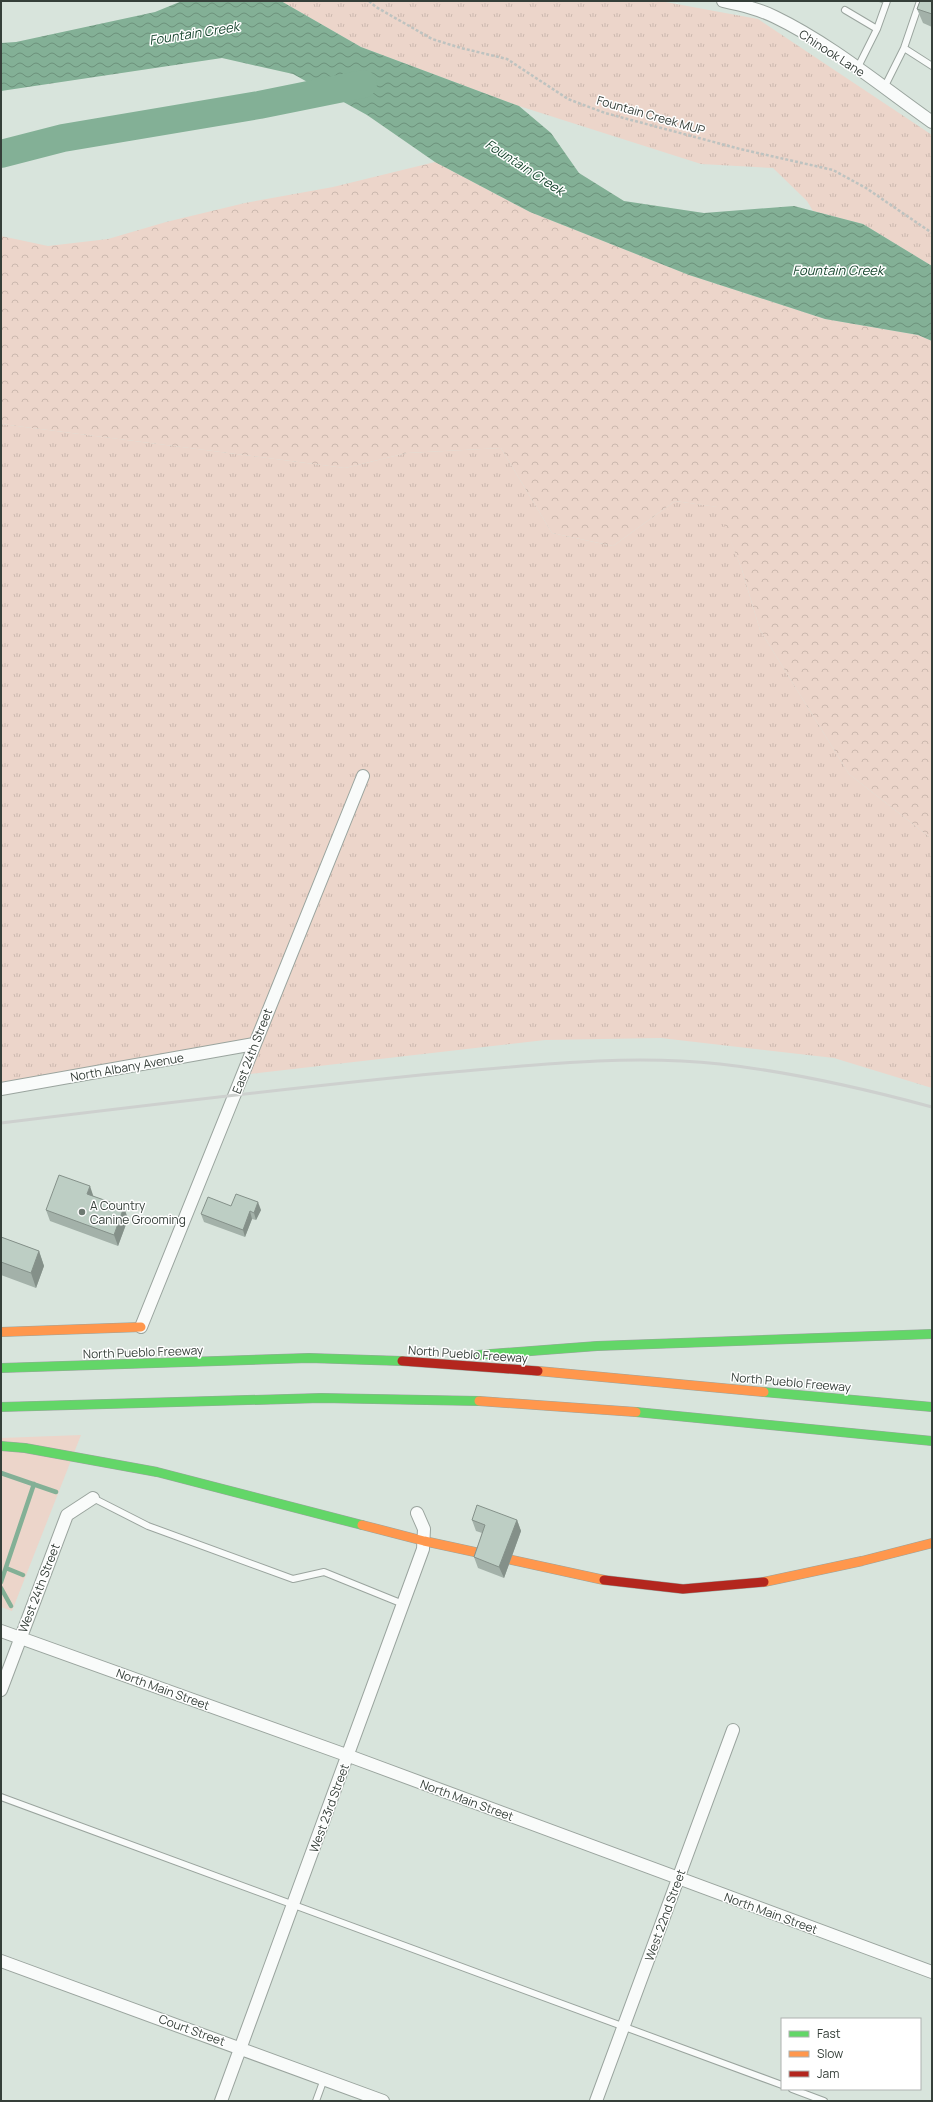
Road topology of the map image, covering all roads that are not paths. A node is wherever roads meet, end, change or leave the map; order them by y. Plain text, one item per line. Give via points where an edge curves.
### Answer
1 (723, 1) edge
2 (888, 1) edge
3 (920, 1) edge
4 (845, 10) dead end
5 (877, 29) junction
6 (904, 48) junction
7 (932, 66) edge
8 (857, 69) junction
9 (884, 88) junction
10 (932, 122) edge
11 (363, 776) dead end
12 (254, 1044) junction
13 (1, 1089) edge
14 (141, 1327) joint
15 (1, 1332) edge
16 (932, 1334) edge
17 (404, 1361) junction
18 (1, 1368) edge
19 (932, 1407) edge
20 (1, 1408) edge
21 (932, 1441) edge
22 (1, 1446) edge
23 (93, 1498) joint
24 (417, 1513) dead end
25 (424, 1542) junction
26 (932, 1543) edge
27 (403, 1604) junction
28 (1, 1631) edge
29 (20, 1638) junction
30 (1, 1690) edge
31 (733, 1730) dead end
32 (349, 1756) junction
33 (1, 1797) edge
34 (678, 1879) junction
35 (293, 1906) junction
36 (1, 1961) edge
37 (932, 1972) edge
38 (624, 2027) junction
39 (240, 2048) junction
40 (324, 2079) junction
41 (781, 2085) edge
42 (795, 2090) edge
43 (221, 2101) edge
44 (316, 2101) edge
45 (383, 2101) edge
46 (596, 2101) edge
47 (824, 2101) edge

1 - 8 street, Chinook Lane via 775,17 820,43
2 - 5 lane
3 - 6 lane
4 - 5 lane
5 - 8 lane
6 - 7 lane
6 - 9 lane
8 - 9 street, Chinook Lane
9 - 10 street, Chinook Lane
11 - 12 street, East 24th Street
12 - 13 street, North Albany Avenue
12 - 14 street, East 24th Street
14 - 15 main road
16 - 17 main road via 597,1346
17 - 18 main road, North Pueblo Freeway via 309,1358
17 - 19 main road, North Pueblo Freeway
20 - 21 main road via 237,1400 428,1399 616,1412
22 - 25 main road via 157,1472
23 - 27 lane via 148,1526 293,1579 324,1572
23 - 29 street, West 24th Street via 67,1515
24 - 25 street, West 23rd Street via 424,1529
25 - 26 main road via 619,1583 683,1589 761,1583
25 - 27 street, West 23rd Street
27 - 32 street, West 23rd Street
28 - 29 street, North Main Street
29 - 30 street, West 24th Street
29 - 32 street, North Main Street
31 - 34 street, West 22nd Street
32 - 34 street, North Main Street
32 - 35 street, West 23rd Street
33 - 35 lane
34 - 37 street, North Main Street
34 - 38 street, West 22nd Street
35 - 38 lane
35 - 39 street, West 23rd Street
36 - 39 street, Court Street
38 - 41 lane
38 - 46 street, West 22nd Street
39 - 40 street, Court Street
39 - 43 street, West 23rd Street
40 - 44 lane
40 - 45 street, Court Street
42 - 47 lane

